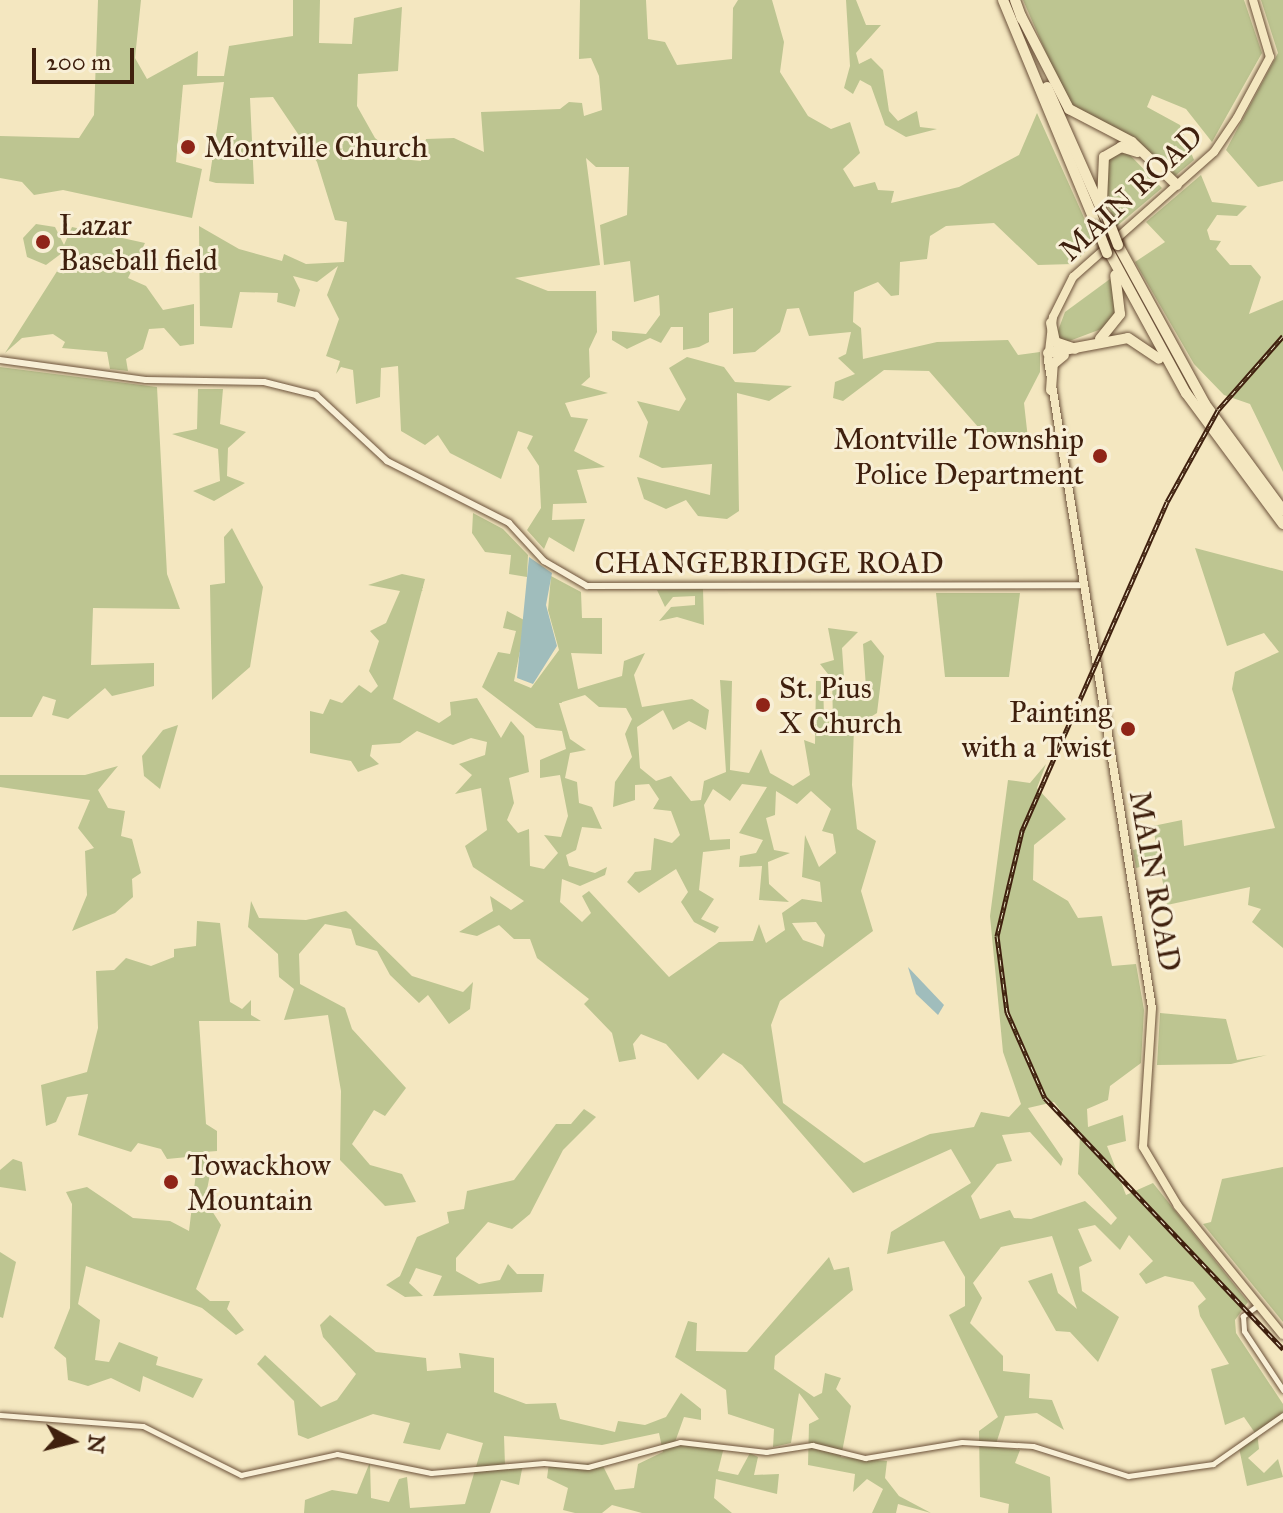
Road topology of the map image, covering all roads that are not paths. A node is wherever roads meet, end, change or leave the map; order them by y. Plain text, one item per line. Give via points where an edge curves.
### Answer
1 (1003, 0) edge
2 (1015, 0) edge
3 (1253, 0) edge
4 (1021, 16) junction
5 (1175, 187) junction
6 (1104, 222) junction
7 (1111, 250) junction
8 (1051, 323) junction
9 (1048, 351) junction
10 (1070, 351) junction
11 (0, 360) edge
12 (1051, 390) junction
13 (1197, 410) junction
14 (1283, 510) edge
15 (1283, 524) edge
16 (1080, 585) junction
17 (1259, 1304) junction
18 (1283, 1335) edge
19 (1283, 1390) edge
20 (0, 1415) edge
21 (1283, 1415) edge

1 - 6 highway
2 - 4 highway
3 - 5 main road, MAIN ROAD via 1268,63 1226,138
4 - 5 highway via 1069,109 1132,142
4 - 6 highway
5 - 6 highway via 1134,150 1114,149 1099,176
5 - 8 main road, MAIN ROAD via 1079,269
6 - 7 highway, bridge
7 - 10 highway via 1120,294 1118,319 1103,337
7 - 13 highway
7 - 14 highway via 1199,396
8 - 9 main road, MAIN ROAD
8 - 10 highway via 1055,342
9 - 10 highway
9 - 12 main road, MAIN ROAD
10 - 12 highway via 1054,362
10 - 13 highway via 1114,338 1140,342
11 - 16 main road, CHANGEBRIDGE ROAD via 146,380 264,382 316,395 387,461 501,518 544,561 587,586
12 - 16 main road, MAIN ROAD
13 - 15 highway
16 - 17 main road, MAIN ROAD via 1152,1008 1143,1147 1178,1206
17 - 18 main road, MAIN ROAD
17 - 19 street via 1243,1316 1244,1331
20 - 21 street via 143,1426 241,1475 337,1454 431,1473 544,1463 581,1467 680,1442 766,1452 819,1446 865,1458 956,1442 1024,1445 1128,1476 1213,1464

